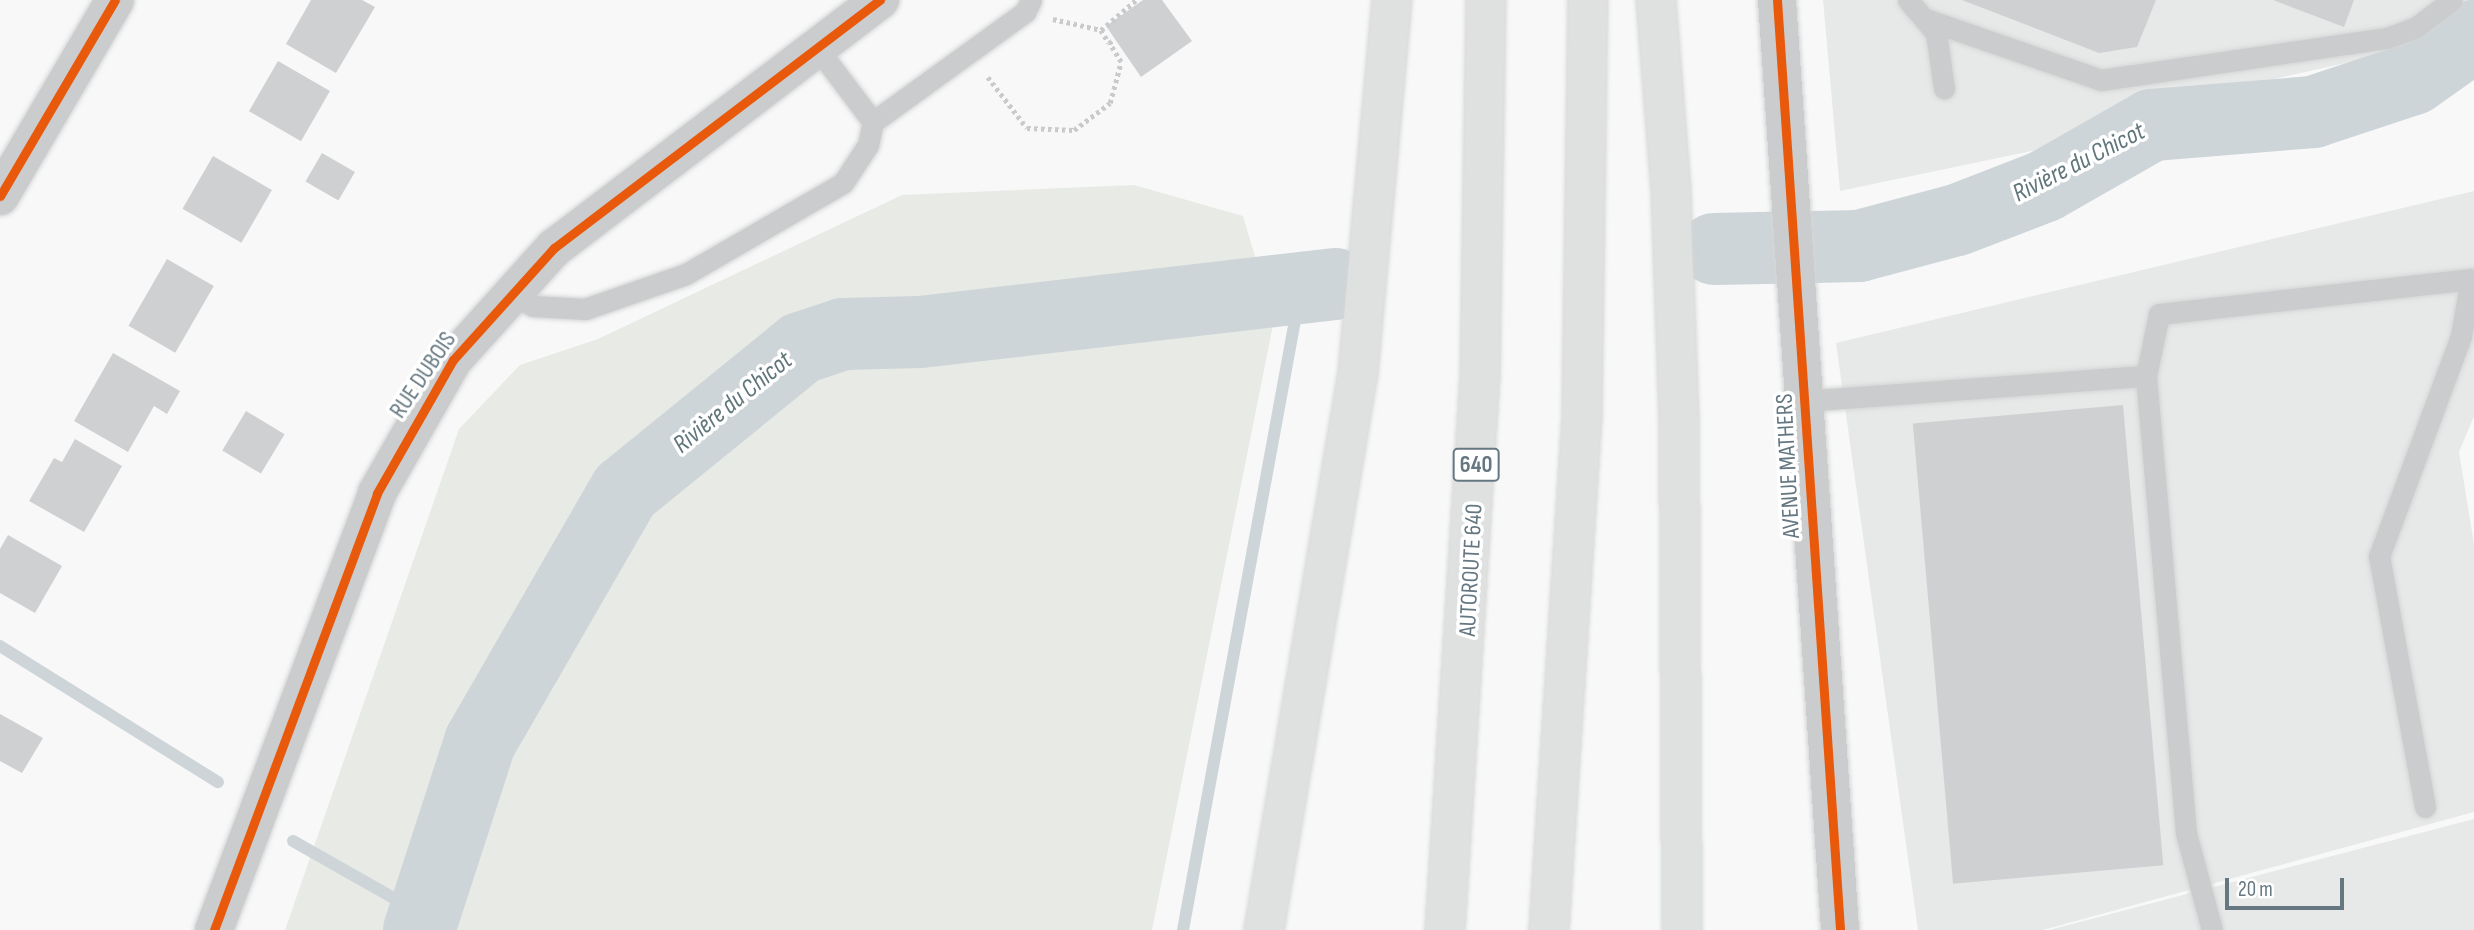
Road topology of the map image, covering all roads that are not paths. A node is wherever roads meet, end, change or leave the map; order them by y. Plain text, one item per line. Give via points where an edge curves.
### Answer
1 (115, 0) edge
2 (880, 0) edge
3 (1392, 0) edge
4 (1486, 0) edge
5 (1588, 0) edge
6 (1656, 0) edge
7 (1777, 0) edge
8 (1908, 0) edge
9 (2452, 0) edge
10 (1028, 6) edge
11 (1928, 20) junction
12 (817, 48) junction
13 (1944, 88) dead end
14 (873, 122) junction
15 (0, 196) edge
16 (508, 293) junction
17 (2146, 376) junction
18 (1803, 401) junction
19 (2425, 807) dead end
20 (214, 930) edge
21 (1264, 930) edge
22 (1446, 930) edge
23 (1549, 930) edge
24 (1682, 930) edge
25 (1840, 930) edge
26 (2212, 930) edge

1 - 15 street
2 - 12 street, RUE DUBOIS
3 - 21 highway via 1358,373
4 - 22 highway, AUTOROUTE 640 / 640 via 1480,389
5 - 23 highway via 1582,415
6 - 24 highway via 1678,391
7 - 18 street, AVENUE MATHERS
8 - 11 lane
9 - 11 lane via 2415,28 2387,38 2101,80
10 - 14 lane
11 - 13 lane via 1940,47
12 - 14 lane
12 - 16 street, RUE DUBOIS via 609,203
14 - 16 lane via 868,145 843,183 686,274 585,309 533,306
16 - 20 street, RUE DUBOIS via 432,390 377,493
17 - 18 lane
17 - 19 lane via 2159,314 2471,279 2461,336 2379,556
17 - 26 lane via 2186,833
18 - 25 street, AVENUE MATHERS

